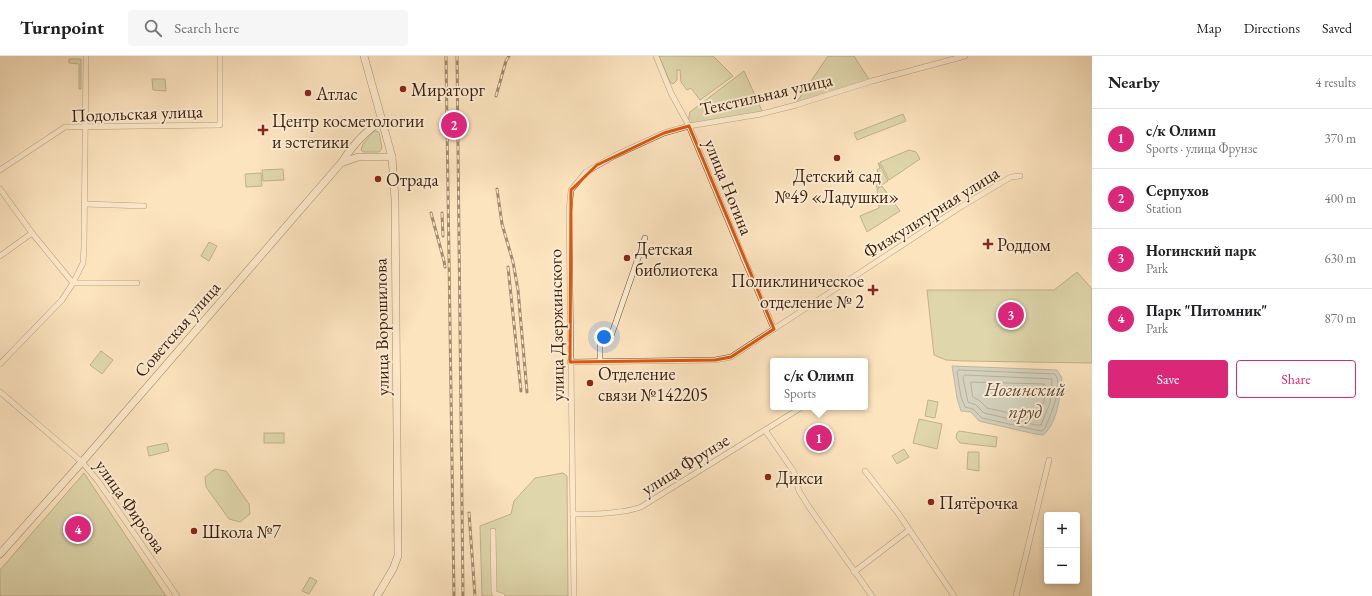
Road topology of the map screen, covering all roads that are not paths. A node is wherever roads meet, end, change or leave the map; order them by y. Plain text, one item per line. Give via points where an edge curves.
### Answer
1 (86, 56) edge
2 (220, 56) edge
3 (364, 56) edge
4 (656, 56) edge
5 (965, 56) edge
6 (383, 120) junction
7 (85, 126) junction
8 (689, 126) junction
9 (360, 139) junction
10 (365, 157) junction
11 (392, 157) junction
12 (341, 163) junction
13 (0, 170) edge
14 (1020, 176) dead end
15 (0, 189) edge
16 (84, 204) junction
17 (144, 206) dead end
18 (32, 233) junction
19 (645, 238) dead end
20 (0, 256) edge
21 (73, 283) junction
22 (136, 284) dead end
23 (774, 329) junction
24 (570, 362) junction
25 (600, 362) junction
26 (0, 364) edge
27 (0, 392) edge
28 (797, 410) edge
29 (765, 430) junction
30 (1049, 460) dead end
31 (82, 462) junction
32 (865, 471) dead end
33 (573, 514) junction
34 (910, 530) junction
35 (493, 531) dead end
36 (0, 554) edge
37 (854, 572) junction
38 (177, 596) edge
39 (378, 596) edge
40 (502, 596) edge
41 (574, 596) edge
42 (872, 596) edge
43 (953, 596) edge
44 (1016, 596) edge

1 - 7 street
2 - 7 street, Подольская улица via 220,125
3 - 6 street, улица Ворошилова
4 - 8 street, улица Ногина via 671,93
5 - 8 street, Текстильная улица via 796,105
6 - 9 street, Советская улица
6 - 11 street, улица Ворошилова
7 - 13 street, Подольская улица via 65,127
7 - 16 street
8 - 23 street, улица Ногина
8 - 24 street, улица Дзержинского via 664,133 597,165 586,172 571,190
9 - 10 street via 356,149
9 - 12 street, Советская улица
10 - 11 street
10 - 12 street
11 - 39 street, улица Ворошилова via 395,221 398,556
12 - 31 street, Советская улица
14 - 23 street, Физкультурная улица via 1011,177 962,206
15 - 18 street
16 - 17 street
16 - 21 street via 82,264
18 - 20 street
18 - 21 street
19 - 25 street via 610,339 600,339
21 - 22 street
21 - 26 street via 62,300
23 - 25 street, Физкультурная улица via 732,357 715,360
24 - 25 street, Физкультурная улица
24 - 33 street, улица Дзержинского
27 - 31 street, улица Фирсова
28 - 29 street, улица Фрунзе
29 - 33 street, улица Фрунзе via 641,507
29 - 37 street via 794,472 799,491
30 - 44 street
31 - 36 street, Советская улица
31 - 38 street, улица Фирсова via 98,480
32 - 34 street
33 - 41 street, улица Дзержинского
34 - 37 street
34 - 43 street
35 - 40 street via 494,592
37 - 42 street

